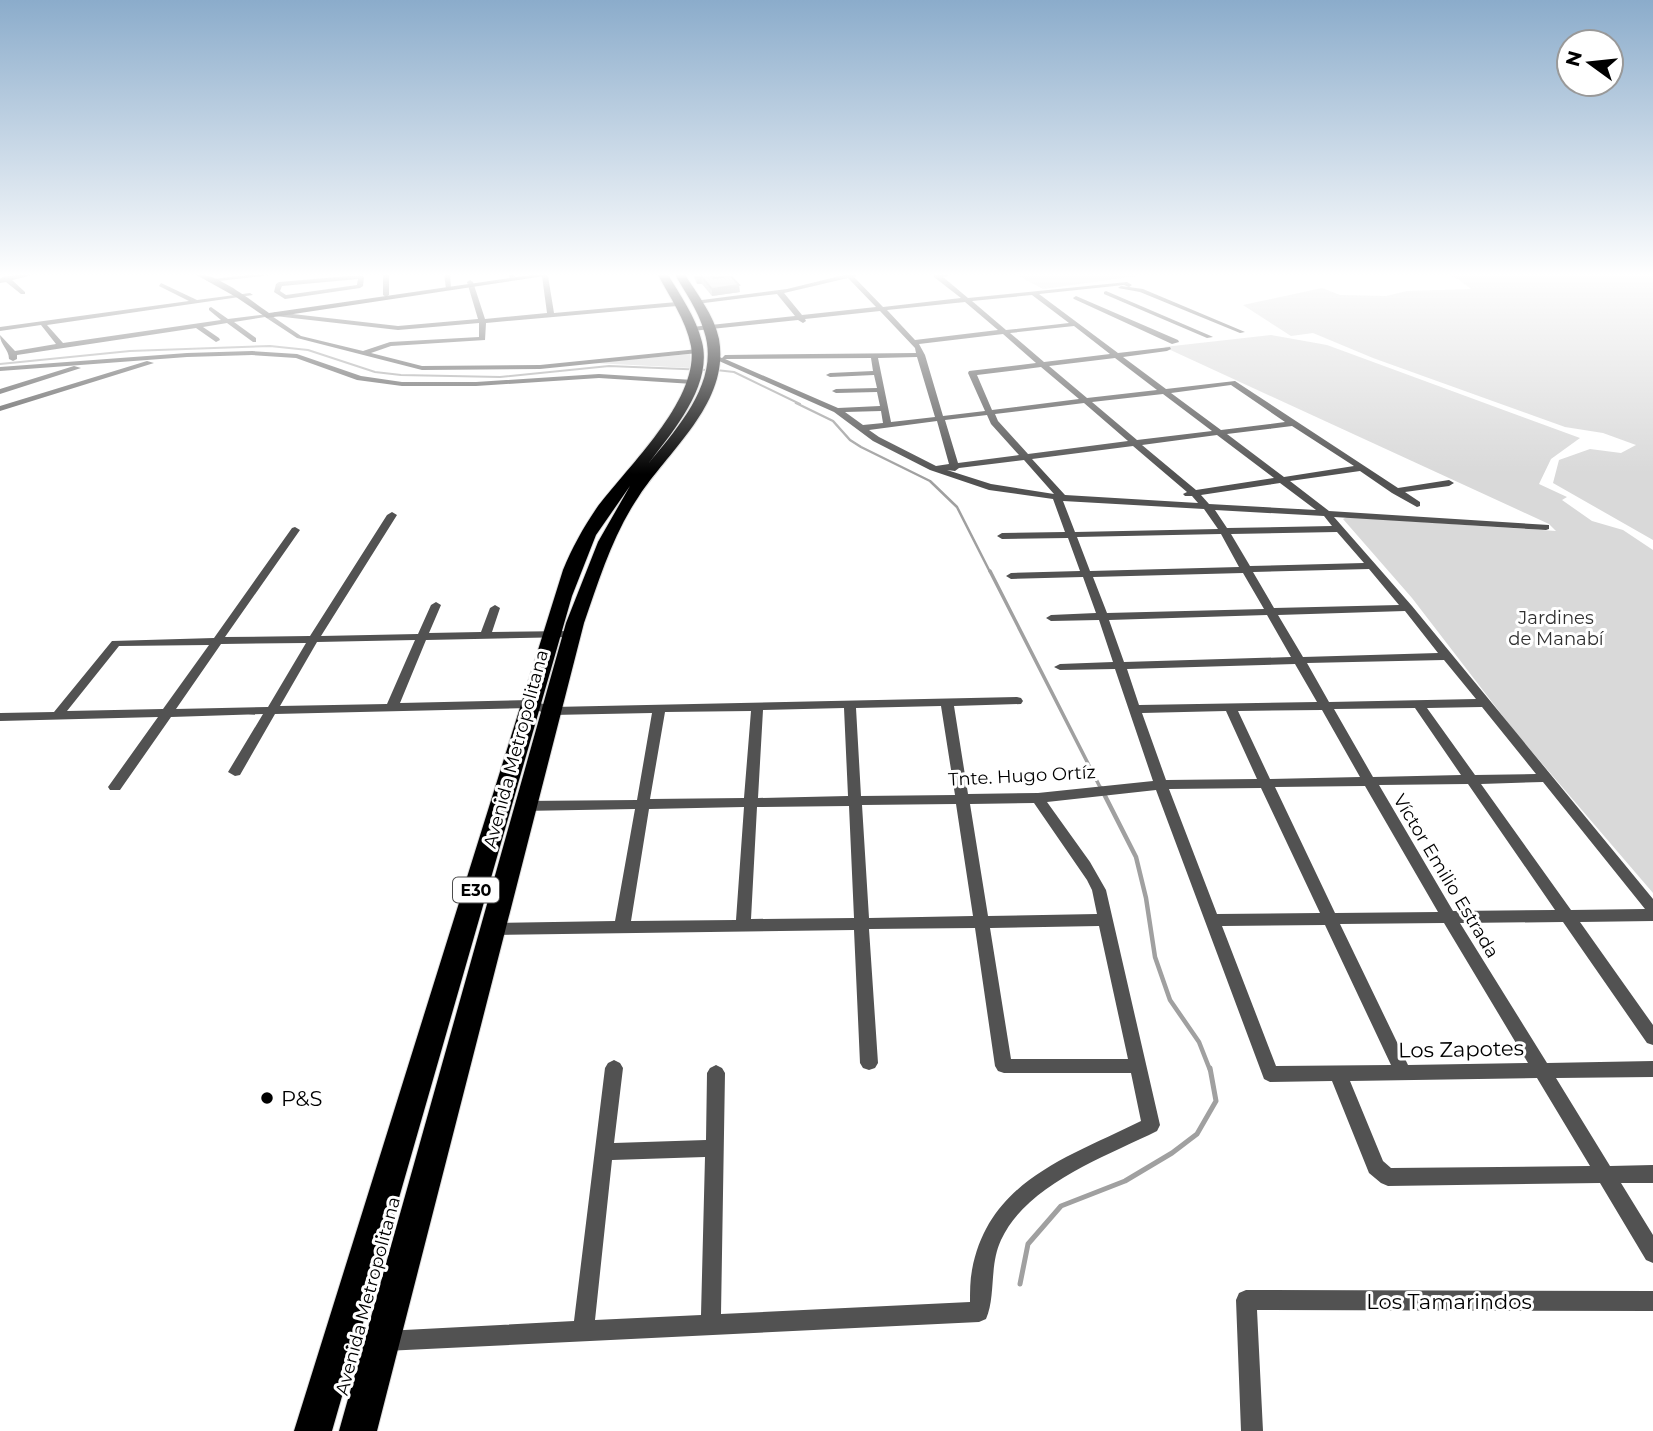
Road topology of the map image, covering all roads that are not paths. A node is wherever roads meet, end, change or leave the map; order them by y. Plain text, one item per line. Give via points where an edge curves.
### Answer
1 (8, 340) edge
2 (56, 340) edge
3 (73, 340) edge
4 (105, 340) edge
5 (311, 340) edge
6 (392, 340) edge
7 (468, 340) edge
8 (695, 340) edge
9 (708, 340) edge
10 (912, 340) edge
11 (933, 340) edge
12 (1010, 340) edge
13 (1096, 340) edge
14 (1170, 340) edge
15 (914, 342) junction
16 (1175, 342) dead end
17 (73, 344) junction
18 (390, 344) junction
19 (61, 346) junction
20 (1167, 349) dead end
21 (365, 353) junction
22 (18, 355) junction
23 (921, 355) junction
24 (1117, 355) junction
25 (173, 356) junction
26 (874, 356) junction
27 (102, 361) junction
28 (704, 365) junction
29 (1039, 365) junction
30 (7, 370) edge
31 (877, 373) junction
32 (972, 373) joint
33 (830, 374) dead end
34 (880, 390) junction
35 (836, 391) dead end
36 (1164, 391) junction
37 (0, 392) edge
38 (1081, 402) junction
39 (884, 408) junction
40 (0, 409) edge
41 (837, 410) junction
42 (988, 414) junction
43 (939, 419) junction
44 (1293, 423) junction
45 (888, 425) junction
46 (861, 428) junction
47 (1220, 432) junction
48 (1131, 444) junction
49 (1026, 458) junction
50 (933, 468) junction
51 (955, 468) junction
52 (1361, 468) junction
53 (1284, 480) junction
54 (1449, 483) dead end
55 (1395, 491) junction
56 (1191, 494) junction
57 (1060, 498) junction
58 (1172, 502) junction
59 (1417, 504) dead end
60 (1208, 508) junction
61 (1325, 512) junction
62 (392, 514) dead end
63 (1546, 527) dead end
64 (1341, 529) junction
65 (295, 530) dead end
66 (1226, 532) junction
67 (1072, 535) junction
68 (1002, 536) dead end
69 (1373, 566) junction
70 (1246, 569) junction
71 (1087, 574) junction
72 (1011, 576) dead end
73 (436, 605) dead end
74 (495, 608) dead end
75 (1408, 608) junction
76 (1270, 612) junction
77 (1103, 617) junction
78 (1051, 618) dead end
79 (561, 635) junction
80 (485, 637) junction
81 (422, 638) junction
82 (313, 640) junction
83 (215, 641) junction
84 (1447, 656) junction
85 (1298, 661) junction
86 (1120, 665) junction
87 (1060, 667) dead end
88 (1017, 701) dead end
89 (947, 703) junction
90 (1484, 703) junction
91 (1419, 705) junction
92 (850, 706) junction
93 (1325, 706) junction
94 (393, 707) junction
95 (541, 707) junction
96 (757, 707) junction
97 (1230, 708) junction
98 (659, 709) junction
99 (1135, 709) junction
100 (271, 710) junction
101 (166, 712) junction
102 (58, 715) junction
103 (0, 717) edge
104 (235, 772) dead end
105 (1545, 778) junction
106 (1471, 780) junction
107 (1368, 782) junction
108 (1265, 783) junction
109 (1157, 785) junction
110 (115, 787) dead end
111 (1038, 798) junction
112 (964, 800) junction
113 (857, 802) junction
114 (643, 804) junction
115 (751, 804) junction
116 (501, 806) junction
117 (526, 806) junction
118 (1653, 909) edge
119 (1653, 915) edge
120 (1567, 916) junction
121 (1449, 918) junction
122 (1328, 919) junction
123 (1105, 920) junction
124 (1211, 920) junction
125 (983, 922) junction
126 (863, 924) junction
127 (743, 925) junction
128 (622, 927) junction
129 (492, 929) junction
130 (1653, 1038) edge
131 (869, 1063) dead end
132 (1138, 1066) junction
133 (614, 1068) dead end
134 (1653, 1069) edge
135 (1542, 1071) junction
136 (716, 1073) dead end
137 (1338, 1073) junction
138 (1403, 1073) junction
139 (1270, 1074) joint
140 (715, 1148) junction
141 (604, 1152) junction
142 (1653, 1174) edge
143 (1605, 1175) junction
144 (1653, 1253) edge
145 (1246, 1300) joint
146 (1653, 1301) edge
147 (711, 1325) junction
148 (583, 1331) junction
149 (381, 1341) junction
150 (313, 1431) edge
151 (358, 1431) edge
152 (1252, 1431) edge

1 - 22 street
2 - 19 street
3 - 17 street
4 - 17 street
5 - 21 street
6 - 18 street
7 - 18 street
8 - 28 highway
9 - 28 highway
10 - 15 street
11 - 15 street
12 - 29 street
13 - 24 street
14 - 16 street
15 - 23 street
17 - 19 street
18 - 21 street
19 - 22 street
20 - 24 street
21 - 28 street via 422,368
22 - 30 street
23 - 26 street
23 - 43 street
24 - 29 street
24 - 36 street
25 - 27 street
25 - 28 street via 286,354 360,378 412,385 614,376
25 - 40 street
26 - 28 street
26 - 31 street
27 - 30 street
27 - 37 street
28 - 41 street via 735,365
28 - 79 highway, Avenida Metropolitana / E30 via 690,419 636,478
29 - 32 street
29 - 38 street
31 - 33 street
31 - 34 street
32 - 42 street
34 - 35 street
34 - 39 street
36 - 38 street
36 - 44 street via 1232,383
36 - 47 street
38 - 42 street
38 - 48 street
39 - 41 street
39 - 45 street
41 - 46 street
42 - 43 street
42 - 49 street
43 - 45 street
43 - 51 street
44 - 47 street
44 - 52 street
45 - 46 street
46 - 50 street
47 - 48 street
47 - 53 street
48 - 49 street
48 - 56 street
49 - 51 street
49 - 57 street
50 - 51 street
50 - 57 street via 989,487
52 - 53 street
52 - 55 street
53 - 56 street
53 - 61 street
54 - 55 street
55 - 59 street
56 - 58 street
56 - 60 street
57 - 58 street
57 - 67 street
58 - 60 street
60 - 61 street
60 - 66 street, Víctor Emilio Estrada
61 - 63 street
61 - 64 street
62 - 82 street
64 - 66 street
64 - 69 street
65 - 83 street
66 - 67 street
66 - 70 street, Víctor Emilio Estrada
67 - 68 street
67 - 71 street
69 - 70 street
69 - 75 street
70 - 71 street
70 - 76 street, Víctor Emilio Estrada
71 - 72 street
71 - 77 street
73 - 81 street
74 - 80 street
75 - 76 street
75 - 84 street
76 - 77 street
76 - 85 street, Víctor Emilio Estrada
77 - 78 street
77 - 86 street
79 - 80 street
79 - 95 highway, Avenida Metropolitana / E30
80 - 81 street
81 - 82 street
81 - 94 street
82 - 83 street
82 - 100 street
83 - 101 street
83 - 102 street via 117,643
84 - 85 street
84 - 90 street
85 - 86 street
85 - 93 street, Víctor Emilio Estrada
86 - 87 street
86 - 99 street
88 - 89 street
89 - 92 street
89 - 112 street
90 - 91 street
90 - 105 street
91 - 93 street
91 - 106 street
92 - 96 street
92 - 113 street
93 - 97 street
93 - 107 street, Víctor Emilio Estrada
94 - 95 street
94 - 100 street
95 - 98 street
95 - 116 highway, E30
95 - 117 highway, Avenida Metropolitana / E30
96 - 98 street
96 - 115 street
97 - 99 street
97 - 108 street
98 - 114 street
99 - 109 street
100 - 101 street
100 - 104 street
101 - 102 street
101 - 110 street
102 - 103 street
105 - 106 street, Tnte. Hugo Ortíz
105 - 118 street
106 - 107 street, Tnte. Hugo Ortíz
106 - 120 street
107 - 108 street, Tnte. Hugo Ortíz
107 - 121 street, Víctor Emilio Estrada
108 - 109 street, Tnte. Hugo Ortíz
108 - 122 street
109 - 111 street, Tnte. Hugo Ortíz
109 - 124 street
111 - 112 street, Tnte. Hugo Ortíz
111 - 123 street via 1052,824 1089,870
112 - 113 street, Tnte. Hugo Ortíz
112 - 125 street
113 - 115 street, Tnte. Hugo Ortíz
113 - 126 street
114 - 115 street, Tnte. Hugo Ortíz
114 - 117 street, Tnte. Hugo Ortíz
114 - 128 street
115 - 127 street
116 - 117 street, Tnte. Hugo Ortíz
116 - 150 highway, E30
117 - 129 highway, Avenida Metropolitana / E30
119 - 120 street
120 - 121 street
120 - 130 street
121 - 122 street
121 - 135 street, Víctor Emilio Estrada
122 - 124 street
122 - 138 street
123 - 125 street
123 - 132 street
124 - 139 street
125 - 126 street
125 - 132 street via 1004,1066
126 - 127 street
126 - 131 street
127 - 128 street
128 - 129 street
129 - 149 highway, Avenida Metropolitana / E30
132 - 147 street via 1151,1125 1021,1195 999,1220 985,1250 979,1312
133 - 141 street
134 - 135 street, Los Zapotes
135 - 138 street, Los Zapotes
135 - 143 street, Víctor Emilio Estrada
136 - 140 street
137 - 138 street, Los Zapotes
137 - 139 street, Los Zapotes
137 - 143 street via 1376,1167 1388,1177
140 - 141 street
140 - 147 street
141 - 148 street
142 - 143 street
143 - 144 street, Víctor Emilio Estrada
145 - 146 street, Los Tamarindos
145 - 152 street
147 - 148 street
148 - 149 street
149 - 151 highway, Avenida Metropolitana / E30

